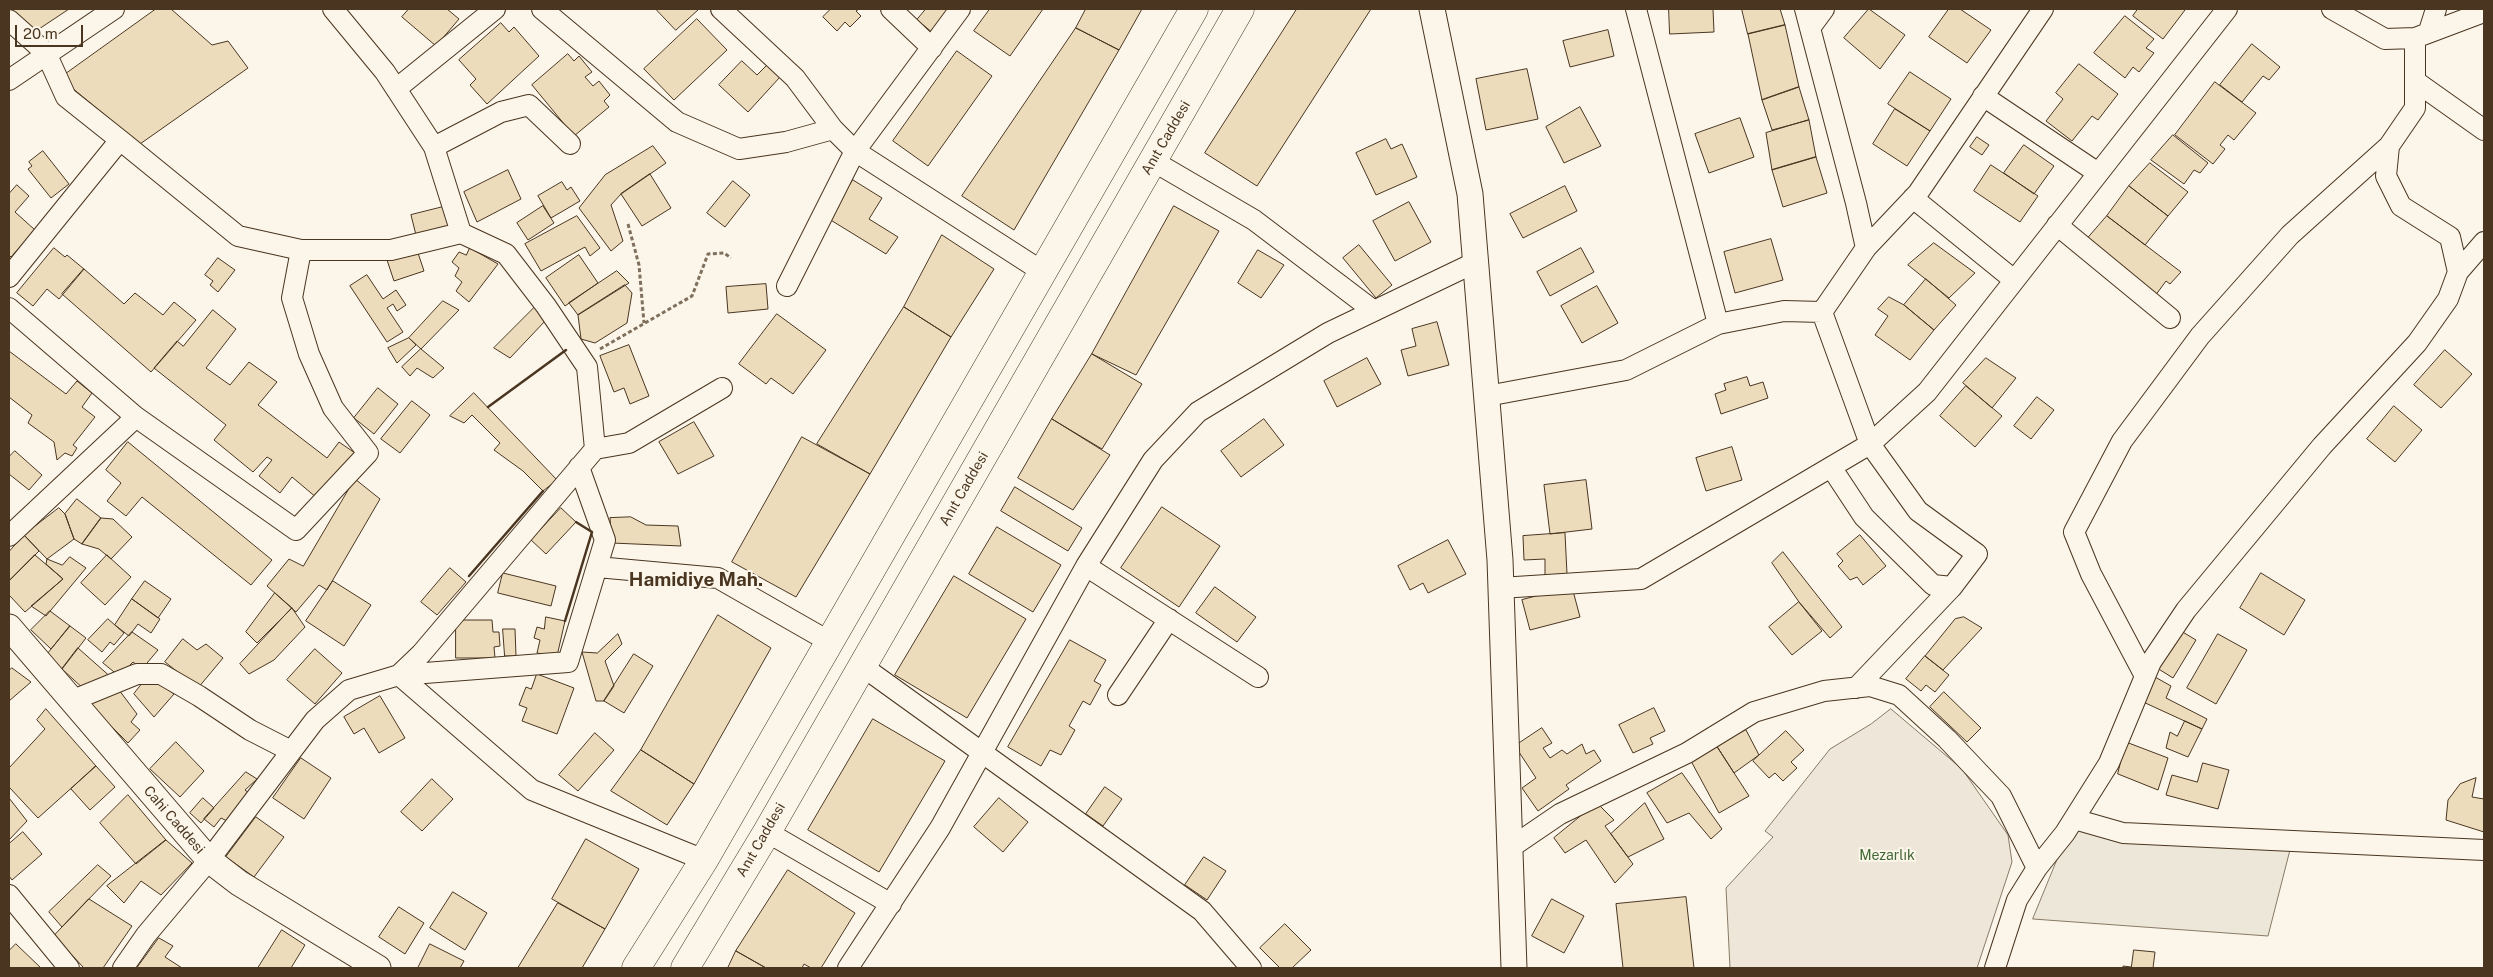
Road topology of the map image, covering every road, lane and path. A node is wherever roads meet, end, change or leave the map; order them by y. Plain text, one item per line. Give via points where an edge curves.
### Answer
1 (114, 9) edge
2 (333, 9) edge
3 (495, 9) edge
4 (542, 9) edge
5 (721, 9) edge
6 (891, 9) edge
7 (960, 9) edge
8 (1194, 9) edge
9 (1240, 9) edge
10 (1432, 9) edge
11 (1636, 9) edge
12 (1824, 9) edge
13 (2227, 9) edge
14 (2332, 9) edge
15 (2436, 9) edge
16 (2037, 11) edge
17 (2484, 12) edge
18 (1807, 18) edge
19 (9, 20) edge
20 (2422, 35) junction
21 (932, 48) junction
22 (46, 53) junction
23 (9, 80) edge
24 (2415, 81) junction
25 (396, 89) junction
26 (1983, 96) junction
27 (833, 129) junction
28 (2484, 130) edge
29 (120, 140) junction
30 (570, 144) dead end
31 (2389, 146) junction
32 (434, 147) junction
33 (855, 151) junction
34 (1153, 161) junction
35 (2098, 172) junction
36 (1913, 198) junction
37 (628, 224) dead end
38 (2057, 225) junction
39 (461, 232) junction
40 (2484, 242) edge
41 (1866, 248) junction
42 (301, 250) junction
43 (731, 258) dead end
44 (1476, 262) junction
45 (1043, 272) junction
46 (2458, 272) junction
47 (9, 276) edge
48 (2014, 280) junction
49 (787, 286) dead end
50 (9, 308) edge
51 (1374, 311) junction
52 (1822, 312) junction
53 (2170, 318) dead end
54 (644, 323) junction
55 (1718, 324) junction
56 (582, 360) junction
57 (722, 388) dead end
58 (1487, 396) junction
59 (136, 417) junction
60 (1870, 444) junction
61 (595, 449) junction
62 (579, 467) junction
63 (1831, 467) junction
64 (9, 536) edge
65 (1086, 566) junction
66 (597, 567) junction
67 (1952, 587) junction
68 (1500, 588) junction
69 (1169, 619) junction
70 (9, 627) edge
71 (830, 642) junction
72 (862, 666) junction
73 (399, 675) junction
74 (2144, 676) junction
75 (1258, 677) dead end
76 (1856, 688) junction
77 (1118, 695) dead end
78 (71, 701) junction
79 (291, 751) junction
80 (982, 751) junction
81 (2074, 819) junction
82 (767, 832) junction
83 (1510, 848) junction
84 (2484, 850) edge
85 (209, 860) junction
86 (704, 860) junction
87 (2037, 868) junction
88 (9, 895) edge
89 (892, 904) junction
90 (70, 968) edge
91 (123, 968) edge
92 (378, 968) edge
93 (636, 968) edge
94 (685, 968) edge
95 (848, 968) edge
96 (1251, 968) edge
97 (1514, 968) edge
98 (1995, 968) edge

1 - 22 street
2 - 25 street
3 - 25 street
4 - 27 street via 678,122 739,149 786,142
5 - 27 street via 795,78
6 - 21 street
7 - 21 street
8 - 45 main road
9 - 34 main road, Anıt Caddesi
10 - 44 street via 1470,194
11 - 55 street
12 - 18 street
13 - 35 street
14 - 20 street via 2386,39
15 - 20 street
16 - 26 street
17 - 20 street
18 - 41 street
19 - 22 street
20 - 24 street
21 - 33 street
22 - 23 street
22 - 29 street via 66,97
24 - 28 street
24 - 31 street via 2415,108
25 - 32 street
26 - 35 street
26 - 36 street
27 - 33 street
29 - 42 street via 238,236
29 - 47 street
30 - 32 street via 529,105 501,112
31 - 46 street via 2386,176 2401,206 2450,237
31 - 74 street via 2290,235 2200,336 2122,441 2074,532 2091,574
32 - 39 street
33 - 45 street
33 - 49 street
34 - 51 street via 1254,220
34 - 72 main road, Anıt Caddesi
35 - 38 street
36 - 41 street
36 - 48 street
37 - 54 path via 639,265
38 - 48 street
38 - 53 street
39 - 42 street via 391,250
39 - 56 street via 506,254
40 - 46 street
41 - 52 street
42 - 59 street via 292,298 308,354 333,408 368,453 296,530
43 - 54 path via 724,253 708,254 692,296
44 - 51 street
44 - 58 street
45 - 71 main road
46 - 74 street via 2448,298 2417,343 2322,446 2186,610
48 - 60 street via 1927,392
50 - 59 street
51 - 65 street via 1328,333 1198,412 1153,460
52 - 55 street via 1784,311
52 - 60 street
54 - 56 path
55 - 58 street via 1626,370
56 - 61 street via 587,368
57 - 61 street via 629,443
58 - 68 street
59 - 64 street
60 - 63 street
60 - 67 street via 1918,511 1977,554
61 - 62 street
62 - 66 street via 605,540
62 - 73 street via 421,654
63 - 67 street via 1864,517 1898,554 1932,585
63 - 68 street via 1641,579
65 - 69 street
65 - 80 street
66 - 71 street via 718,578
66 - 73 street via 568,662
67 - 76 street
68 - 83 street
69 - 75 street
69 - 77 street
70 - 78 street, Cahi Caddesi
71 - 86 main road
72 - 80 street
72 - 82 main road, Anıt Caddesi
73 - 79 street via 349,690 315,720
73 - 86 street via 532,790
74 - 81 street via 2109,763
76 - 83 street via 1824,691 1754,712 1687,752 1560,814
76 - 87 street via 1870,686 1899,695 1946,739 2001,796
78 - 79 street via 137,674 161,674 250,730
78 - 85 street, Cahi Caddesi
79 - 85 street
80 - 89 street via 940,828
80 - 96 street via 1202,911
81 - 84 street via 2122,834
81 - 87 street
82 - 89 street
82 - 94 main road, Anıt Caddesi
83 - 97 street
85 - 91 street via 146,935
85 - 92 street, Cahi Caddesi via 239,884
86 - 93 main road
87 - 98 street via 2017,900
88 - 90 street
89 - 95 street

